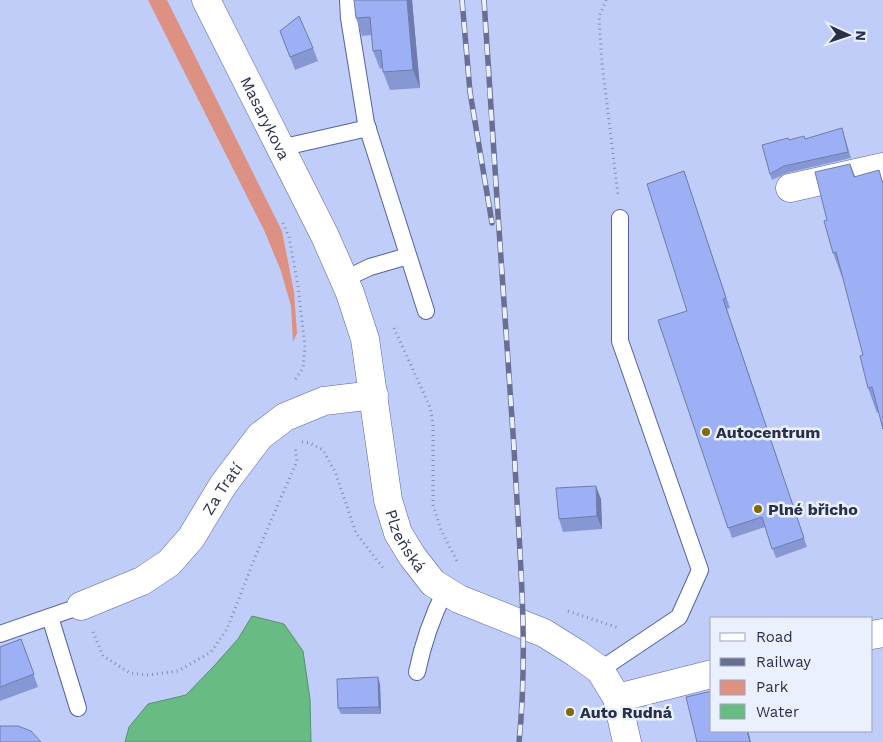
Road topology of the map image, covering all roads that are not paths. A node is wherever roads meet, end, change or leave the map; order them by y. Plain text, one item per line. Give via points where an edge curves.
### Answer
1 (206, 0) edge
2 (348, 0) edge
3 (368, 128) junction
4 (280, 148) junction
5 (883, 166) edge
6 (790, 188) dead end
7 (620, 218) road end
8 (325, 236) joint
9 (408, 256) junction
10 (344, 279) junction
11 (426, 311) dead end
12 (374, 395) junction
13 (445, 591) junction
14 (81, 606) joint
15 (50, 617) junction
16 (0, 634) edge
17 (600, 670) junction
18 (417, 672) dead end
19 (710, 675) edge
20 (617, 698) junction
21 (78, 708) dead end
22 (628, 742) edge

1 - 4 main road, Masarykova
2 - 3 lane
3 - 4 lane
3 - 9 lane
4 - 8 main road, Masarykova
5 - 6 main road
7 - 17 lane via 620,341 700,570 679,617
8 - 10 main road, Plzeňská
9 - 10 lane
9 - 11 lane
10 - 12 main road, Plzeňská via 365,339
12 - 13 main road, Plzeňská via 388,500 398,533 433,583
12 - 14 main road, Za Tratí via 324,401 285,417 260,436 223,485 190,538 169,563 142,581
13 - 17 main road, Plzeňská via 544,633
13 - 18 lane via 422,648
14 - 15 lane
15 - 16 lane
15 - 21 lane
17 - 20 main road, Plzeňská
19 - 20 main road
20 - 22 main road, Plzeňská

